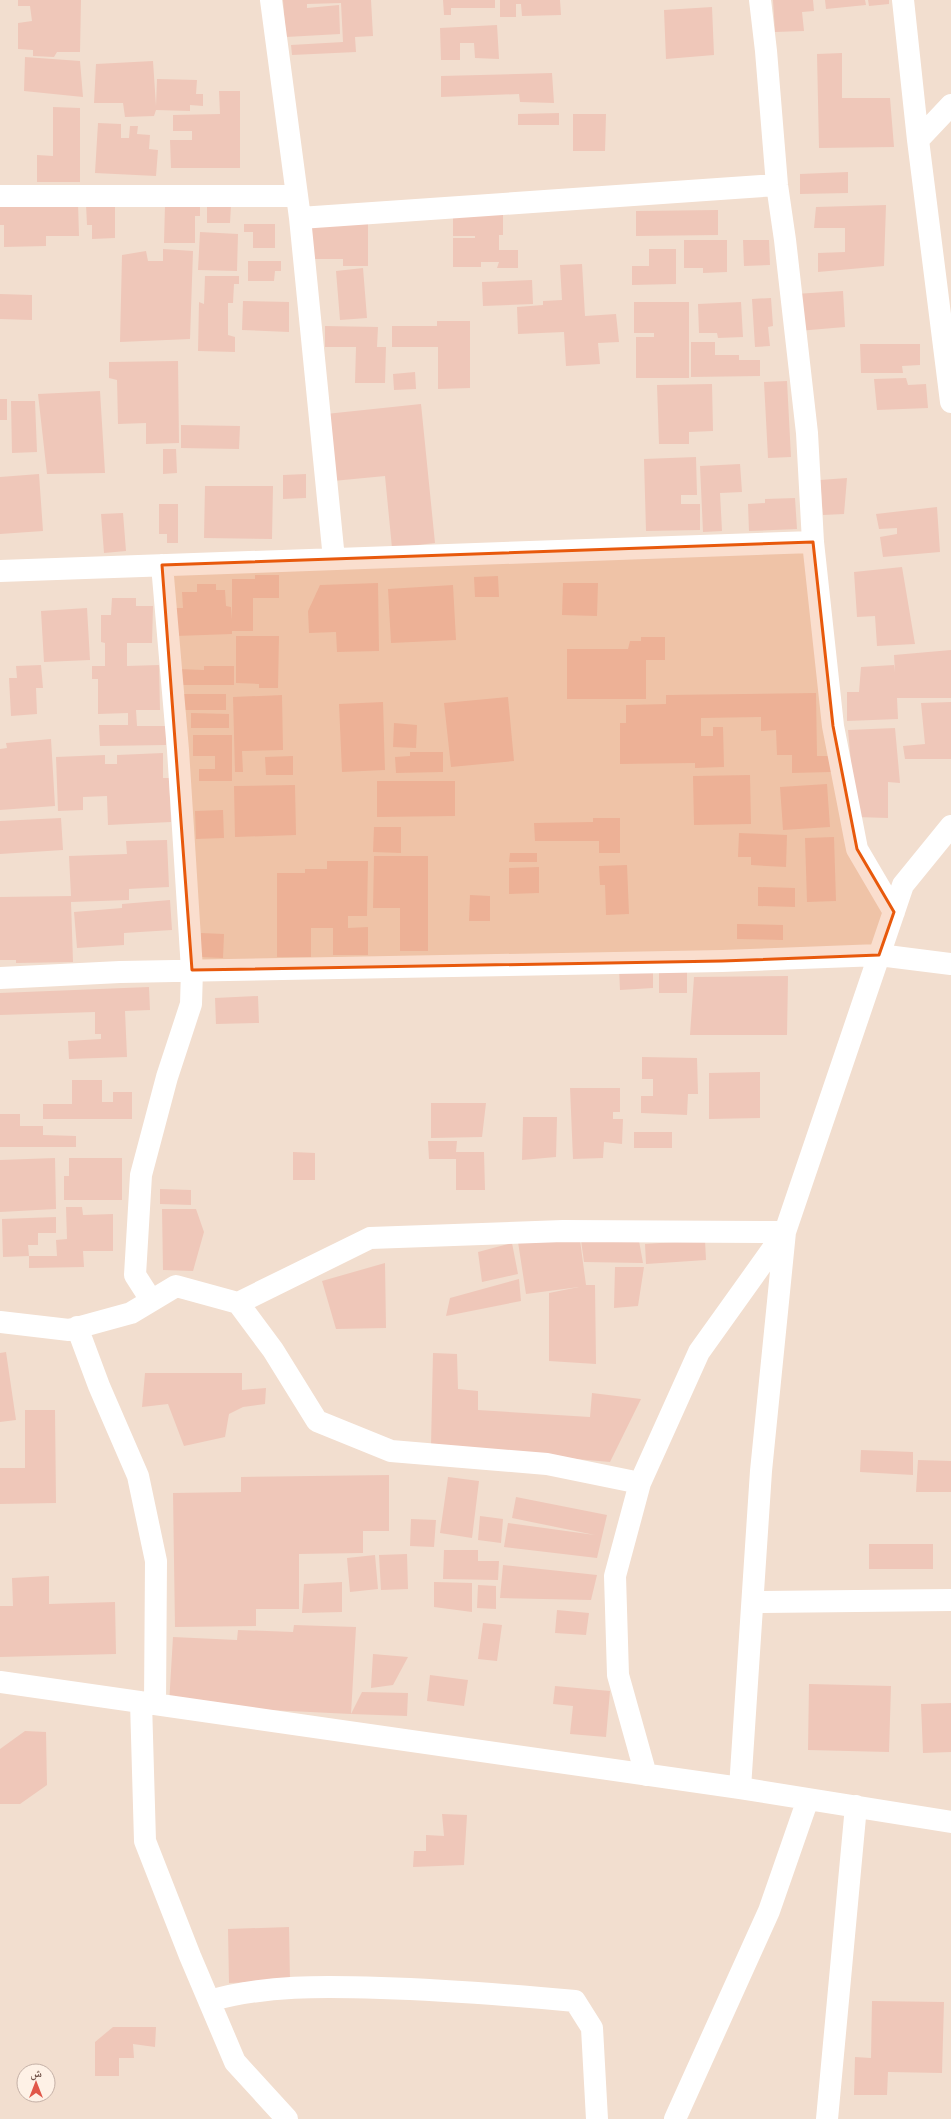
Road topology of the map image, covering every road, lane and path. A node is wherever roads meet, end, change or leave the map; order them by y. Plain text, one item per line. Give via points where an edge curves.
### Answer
1 (272, 0) edge
2 (760, 0) edge
3 (902, 0) edge
4 (951, 105) edge
5 (918, 140) junction
6 (776, 186) junction
7 (0, 196) edge
8 (297, 196) junction
9 (300, 218) junction
10 (951, 402) edge
11 (813, 542) junction
12 (334, 559) junction
13 (162, 565) junction
14 (0, 571) edge
15 (951, 826) edge
16 (894, 912) junction
17 (879, 954) junction
18 (951, 964) edge
19 (192, 970) junction
20 (0, 978) edge
21 (785, 1232) junction
22 (151, 1300) junction
23 (238, 1304) junction
24 (0, 1322) edge
25 (77, 1327) junction
26 (640, 1483) junction
27 (951, 1600) edge
28 (753, 1602) junction
29 (0, 1682) edge
30 (148, 1703) junction
31 (646, 1775) junction
32 (740, 1788) junction
33 (808, 1799) junction
34 (856, 1806) junction
35 (951, 1822) edge
36 (209, 2001) junction
37 (287, 2119) edge
38 (597, 2119) edge
39 (675, 2119) edge
40 (827, 2119) edge

1 - 8 street
2 - 6 street
3 - 5 street
4 - 5 street
5 - 10 street
6 - 9 street
6 - 11 street via 785,240 807,434
7 - 8 street
8 - 9 street
9 - 12 street
11 - 12 street
11 - 16 street via 833,726 857,849
12 - 13 street
13 - 14 street
13 - 19 street via 178,750
15 - 16 street via 903,886
16 - 17 street
17 - 18 street
17 - 19 street via 714,962
17 - 21 street
19 - 20 street
19 - 22 street via 190,1004 167,1077 142,1175 136,1275
21 - 23 street via 563,1231 370,1238
21 - 26 street via 699,1352
21 - 28 street via 762,1471
22 - 23 street via 176,1286
22 - 25 street via 131,1312
23 - 26 street via 273,1350 318,1421 392,1451 547,1464
24 - 25 street via 69,1330
25 - 30 street via 140,1483 156,1561
26 - 31 street via 615,1576 618,1675
27 - 28 street
28 - 32 street
29 - 30 street
30 - 31 street
30 - 36 street via 145,1841
31 - 32 street
32 - 33 street
33 - 34 street
33 - 39 street via 769,1911
34 - 35 street
34 - 40 street
36 - 37 street via 235,2062
36 - 38 street via 235,1993 329,1986 466,1991 575,2001 592,2028

